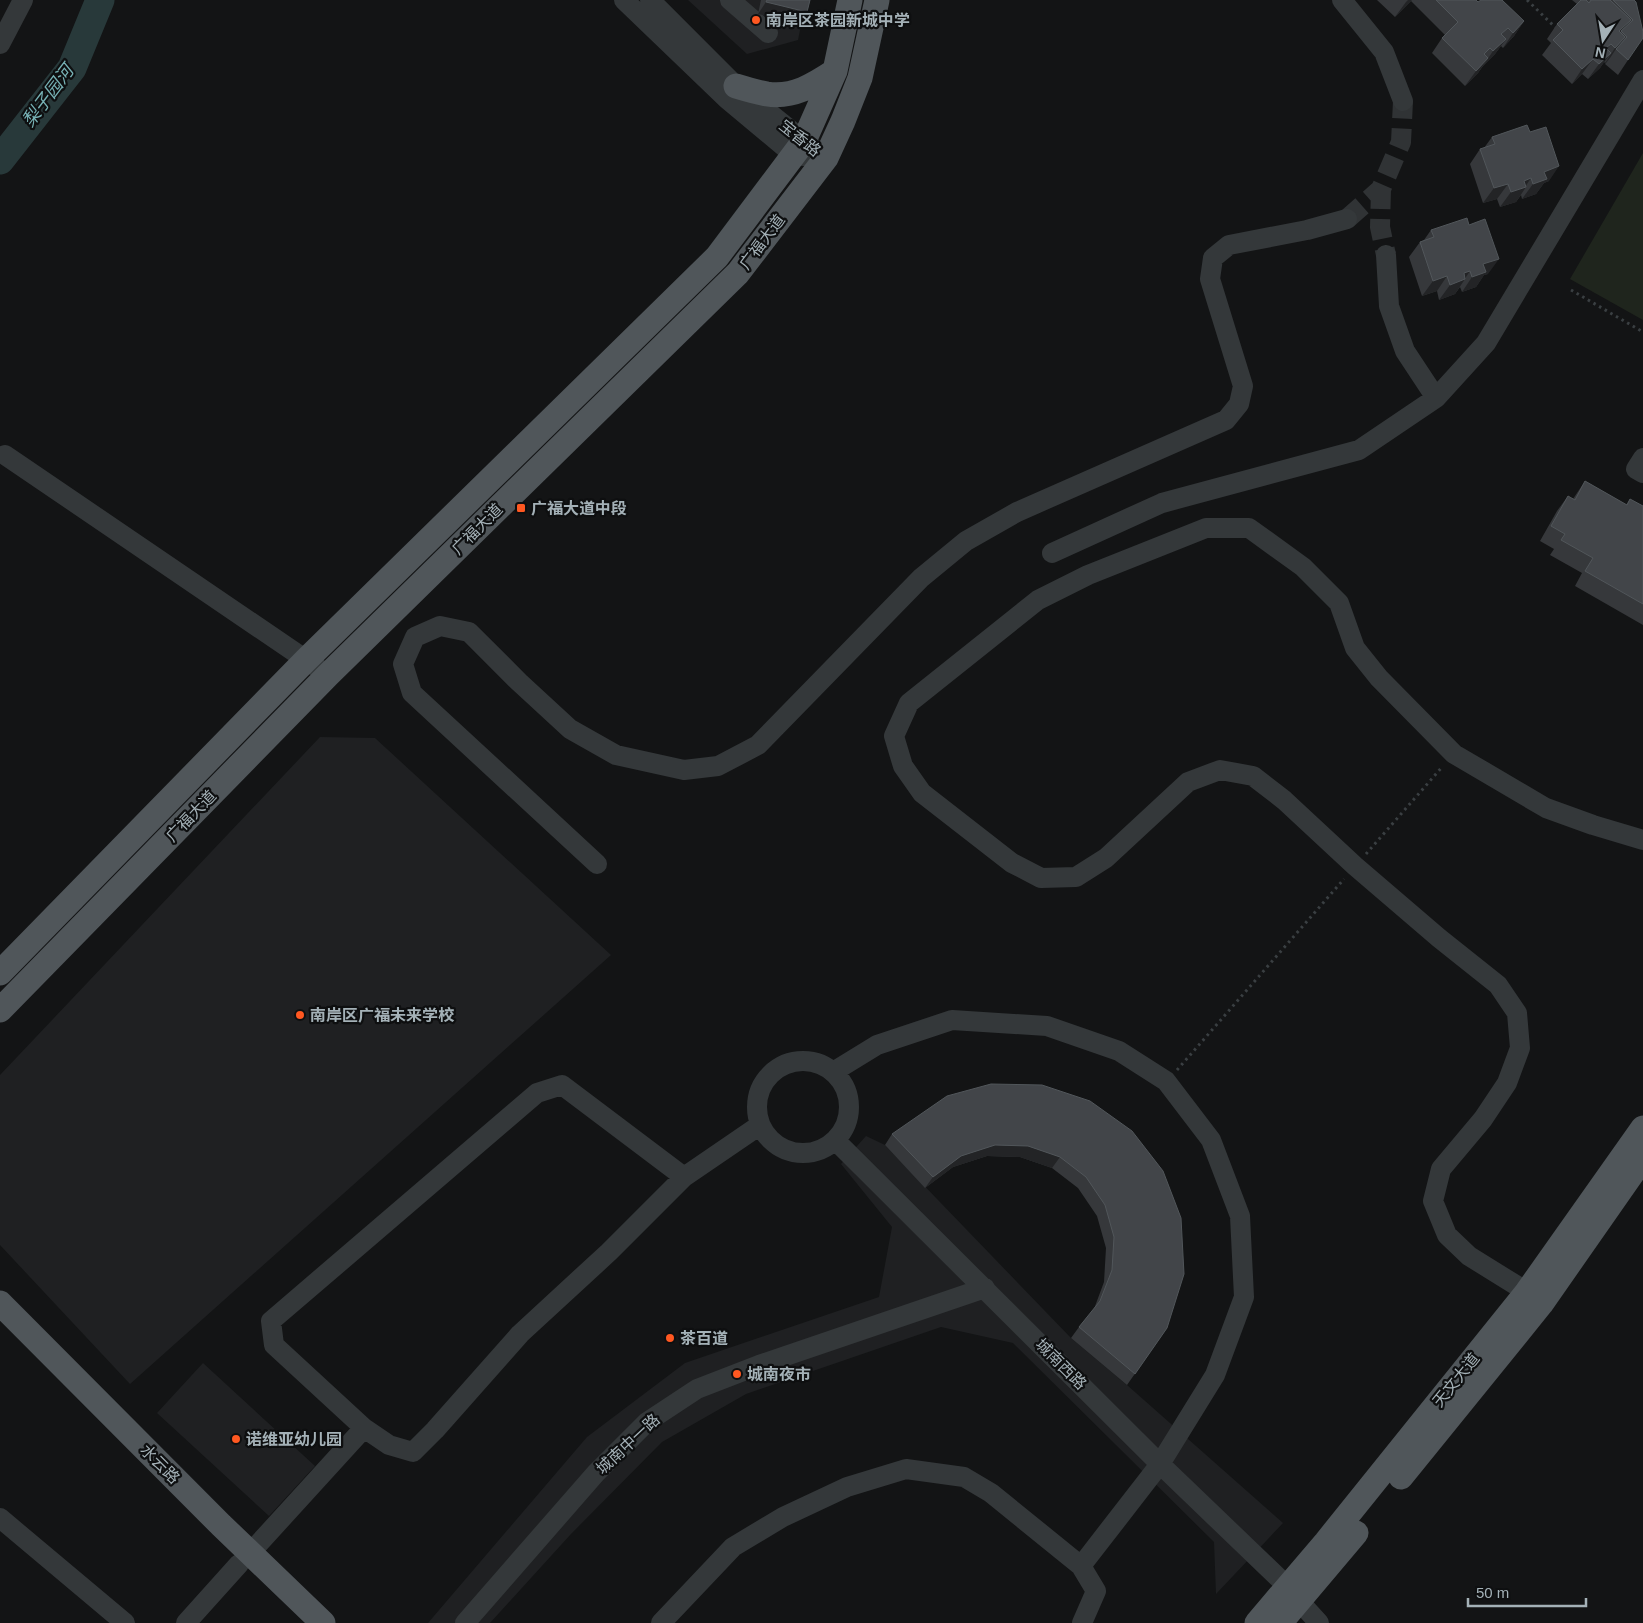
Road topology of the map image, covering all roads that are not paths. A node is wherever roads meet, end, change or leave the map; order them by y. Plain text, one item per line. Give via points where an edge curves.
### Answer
1 (23, 0) edge
2 (624, 0) edge
3 (650, 0) edge
4 (730, 0) edge
5 (850, 0) edge
6 (877, 0) edge
7 (1342, 0) edge
8 (768, 33) dead end
9 (0, 44) edge
10 (835, 72) junction
11 (1643, 80) edge
12 (736, 86) junction
13 (1403, 101) tunnel mouth
14 (799, 148) junction
15 (826, 158) junction
16 (1347, 219) tunnel mouth
17 (1386, 255) tunnel mouth
18 (1436, 398) junction
19 (5, 455) dead end
20 (1643, 458) edge
21 (1643, 473) edge
22 (1052, 553) dead end
23 (306, 660) junction
24 (328, 675) junction
25 (1643, 840) edge
26 (597, 864) dead end
27 (0, 973) edge
28 (0, 1010) edge
29 (832, 1072) junction
30 (760, 1125) junction
31 (1643, 1128) edge
32 (835, 1140) junction
33 (1643, 1158) edge
34 (684, 1177) junction
35 (985, 1288) junction
36 (1527, 1292) junction
37 (0, 1303) edge
38 (0, 1327) edge
39 (364, 1428) junction
40 (1160, 1464) junction
41 (0, 1518) edge
42 (245, 1558) junction
43 (1081, 1566) junction
44 (1294, 1594) junction
45 (125, 1623) edge
46 (186, 1623) edge
47 (299, 1623) edge
48 (323, 1623) edge
49 (465, 1623) edge
50 (661, 1623) edge
51 (1082, 1623) edge
52 (1257, 1623) edge
53 (1280, 1623) edge
54 (1319, 1623) edge

1 - 9 street
2 - 14 street, 宝香路 via 727,99
3 - 12 street, 宝香路
4 - 8 street
5 - 10 main road, 广福大道
6 - 15 main road, 广福大道 via 860,78
7 - 13 street via 1384,52
10 - 12 main road via 810,87 788,94 767,94
10 - 14 main road, 广福大道
11 - 18 street via 1486,343
12 - 14 street, 宝香路
14 - 15 street, 宝香路
14 - 23 main road, 广福大道 via 717,257
15 - 24 main road, 广福大道 via 738,273
16 - 26 street via 1229,245 1213,258 1210,279 1243,386 1239,404 1226,420 1017,512 966,541 921,578 758,745 718,766 684,770 616,755 570,729 469,632 440,626 415,637 403,664 412,693
17 - 18 street via 1389,306 1405,351
18 - 22 street via 1359,450 1162,503
19 - 23 street
20 - 21 street via 1636,469
23 - 24 street
23 - 27 main road, 广福大道
24 - 28 main road, 广福大道
25 - 36 street via 1546,808 1454,754 1379,678 1355,648 1339,603 1303,567 1249,528 1206,528 1088,575 1038,600 909,703 894,736 903,766 922,793 1012,863 1041,878 1076,877 1106,858 1188,782 1220,770 1253,776 1439,938 1498,985 1517,1013 1520,1048 1507,1083 1483,1119 1441,1169 1433,1201 1452,1240 1469,1256
29 - 30 street via 819,1064 804,1061 788,1063 775,1070 764,1082 758,1096 756,1111
29 - 32 street via 848,1098 844,1128
29 - 40 street via 877,1045 952,1020 1047,1026 1120,1051 1166,1081 1211,1140 1240,1216 1244,1297 1215,1376
30 - 32 street via 779,1147 794,1152 809,1153 823,1149
30 - 34 street
31 - 36 main road, 天文大道
32 - 35 street, 城南西路
33 - 44 main road, 天文大道 via 1540,1304
34 - 39 street via 520,1334 412,1452 389,1445
34 - 39 street via 562,1084 537,1093 271,1320 274,1345
35 - 40 street, 城南西路
35 - 49 street, 城南中一路 via 697,1389 647,1422 596,1473
36 - 44 main road, 天文大道 via 1332,1535
37 - 42 main road, 水云路 via 221,1525
38 - 42 main road, 水云路 via 210,1538
39 - 42 street
40 - 43 street
40 - 44 street, 城南西路
41 - 45 street
42 - 46 street
42 - 47 main road, 水云路
42 - 48 main road, 水云路
43 - 50 street via 991,1493 964,1477 906,1469 847,1486 783,1517 733,1547
43 - 51 street via 1096,1591
44 - 52 main road, 天文大道
44 - 53 main road, 天文大道
44 - 54 street, 城南西路

